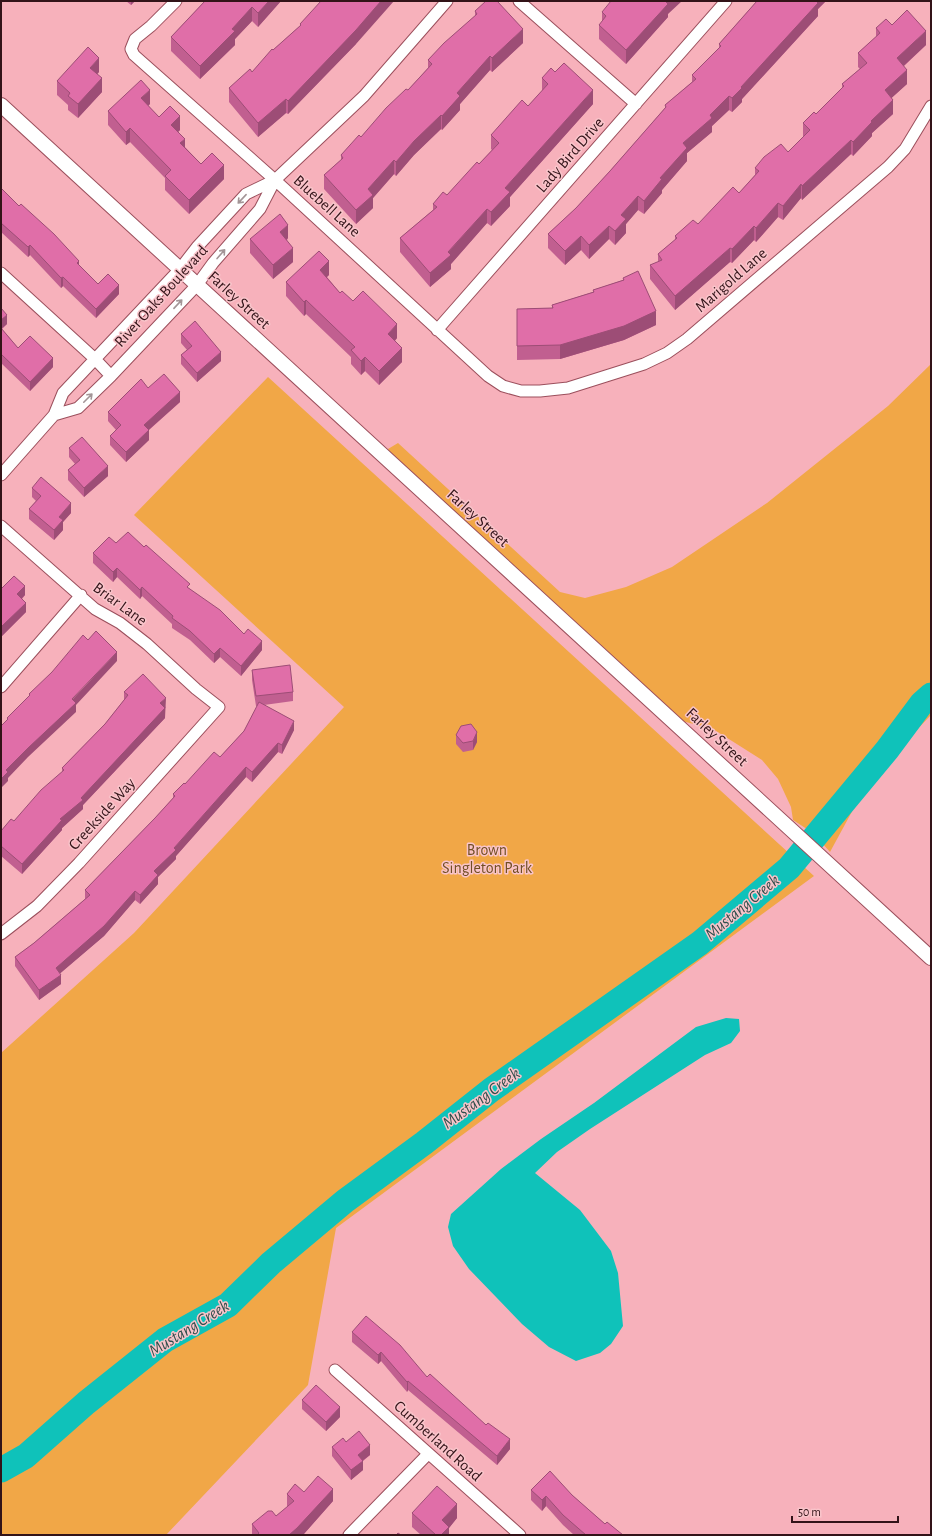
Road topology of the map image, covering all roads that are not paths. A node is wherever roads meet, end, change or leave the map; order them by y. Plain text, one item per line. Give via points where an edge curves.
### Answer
1 (176, 1) edge
2 (447, 1) edge
3 (519, 1) edge
4 (726, 1) edge
5 (636, 104) junction
6 (1, 105) edge
7 (931, 106) edge
8 (275, 180) junction
9 (180, 269) junction
10 (1, 273) edge
11 (197, 285) junction
12 (437, 330) junction
13 (94, 358) junction
14 (111, 376) junction
15 (503, 386) joint
16 (54, 415) junction
17 (1, 474) edge
18 (1, 526) edge
19 (81, 595) junction
20 (1, 687) edge
21 (219, 707) joint
22 (1, 934) edge
23 (931, 958) edge
24 (334, 1370) dead end
25 (428, 1454) junction
26 (349, 1535) edge
27 (520, 1535) edge

1 - 8 street, Bluebell Lane via 135,39 131,48 134,55
2 - 8 street, River Oaks Boulevard via 364,96
3 - 5 street
4 - 5 street, Lady Bird Drive
5 - 12 street, Lady Bird Drive
6 - 9 street, Farley Street
7 - 15 street, Marigold Lane via 906,149 888,167 667,353 644,364 568,388 521,391
8 -> 9 street, River Oaks Boulevard via 246,194
11 -> 8 street, River Oaks Boulevard via 212,263 260,210
8 - 12 street, Bluebell Lane
9 - 11 street, Farley Street
9 - 13 street, River Oaks Boulevard
10 - 13 street
14 -> 11 street, River Oaks Boulevard
11 - 23 street, Farley Street
12 - 15 street, Bluebell Lane via 488,376
13 - 14 street
13 - 16 street, River Oaks Boulevard via 63,393
16 -> 14 street, River Oaks Boulevard via 78,408
16 - 17 street, River Oaks Boulevard
18 - 19 street, Briar Lane
19 - 20 street
19 - 21 street, Briar Lane via 95,609 120,622
21 - 22 street, Creekside Way via 79,863 36,906
24 - 25 street, Cumberland Road
25 - 26 street
25 - 27 street, Cumberland Road

